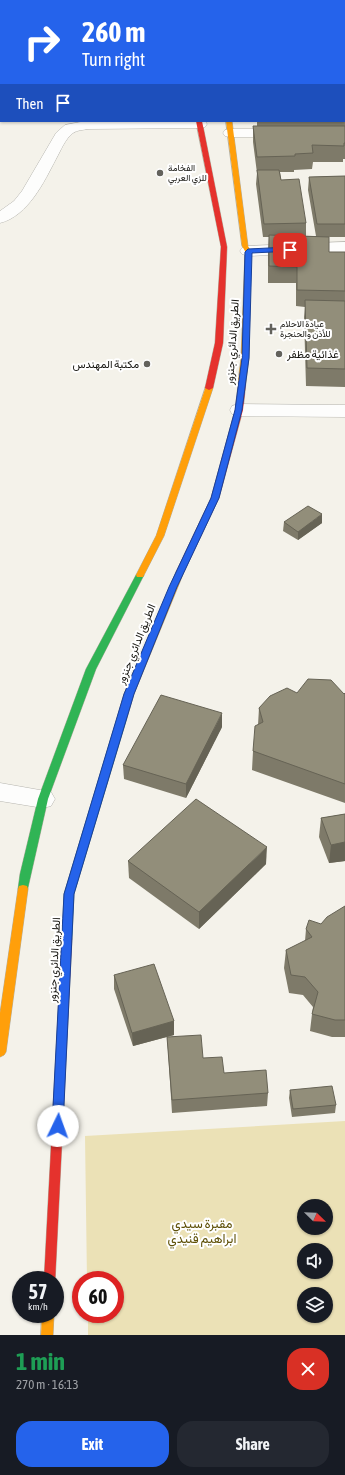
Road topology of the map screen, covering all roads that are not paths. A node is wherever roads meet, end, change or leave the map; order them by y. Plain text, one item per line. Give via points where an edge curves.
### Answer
1 (199, 123) edge
2 (229, 127) edge
3 (345, 133) edge
4 (0, 218) edge
5 (345, 247) edge
6 (248, 252) junction
7 (239, 410) junction
8 (345, 411) edge
9 (0, 792) edge
10 (43, 799) junction
11 (0, 1052) edge
12 (50, 1271) edge
13 (48, 1323) edge
14 (47, 1335) edge

1 - 4 street via 88,125 70,128 61,136 24,201
1 - 10 main road, الطريق الدائري جنزور via 224,247 219,343 208,394 160,536 91,669
2 - 3 street
2 - 6 main road, الطريق الدائري جنزور via 245,246
5 - 6 street
6 - 7 main road, الطريق الدائري جنزور via 246,358
7 - 8 street
7 - 12 main road, الطريق الدائري جنزور via 215,498 173,587 129,694 69,894
9 - 10 street
10 - 11 main road, الطريق الدائري جنزور via 25,874
13 - 14 main road

